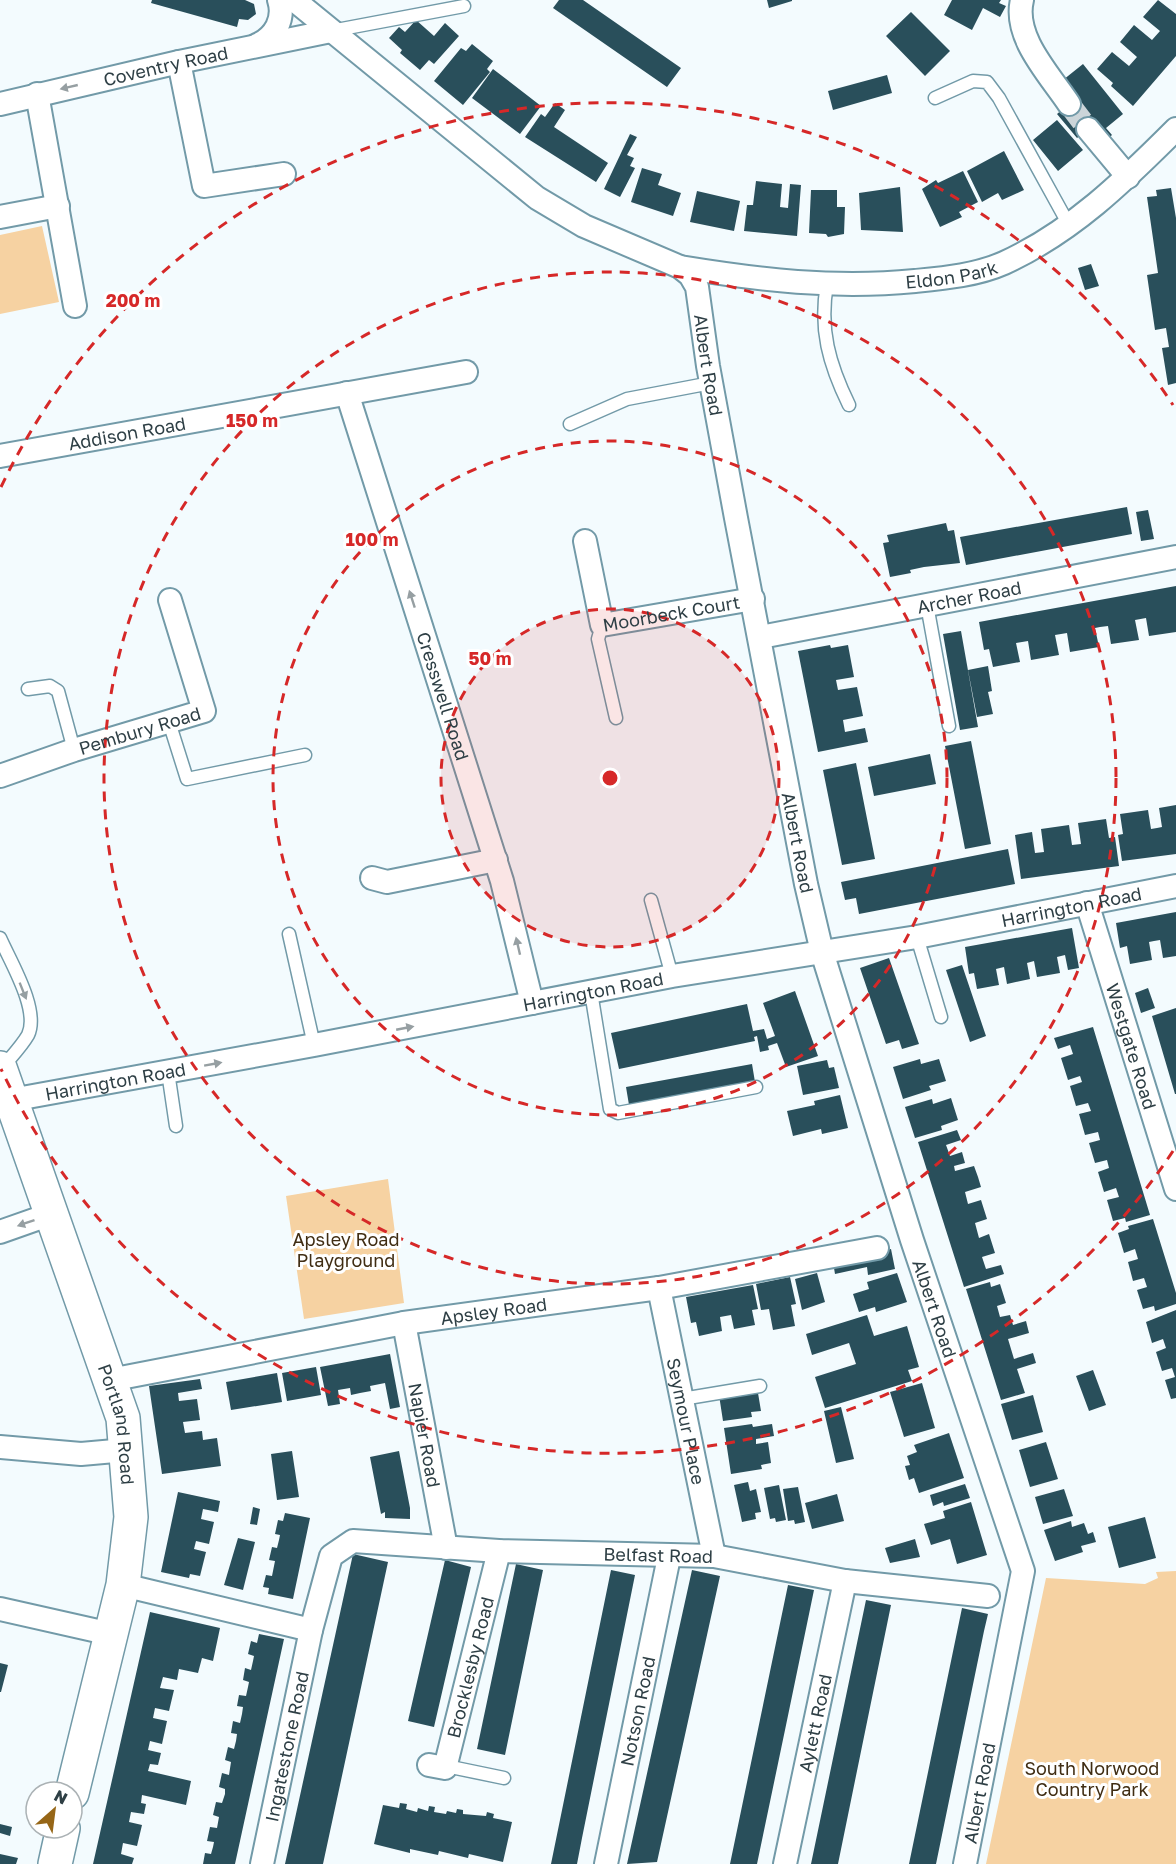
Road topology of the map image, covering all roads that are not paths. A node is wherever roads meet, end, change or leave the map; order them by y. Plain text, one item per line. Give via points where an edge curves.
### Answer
1 (279, 0) edge
2 (294, 0) edge
3 (1022, 0) edge
4 (464, 6) dead end
5 (331, 31) junction
6 (250, 47) junction
7 (179, 62) junction
8 (37, 94) junction
9 (935, 98) dead end
10 (0, 104) edge
11 (1069, 104) tunnel mouth
12 (1088, 129) tunnel mouth
13 (1176, 129) edge
14 (284, 174) dead end
15 (1128, 177) junction
16 (58, 206) junction
17 (0, 218) edge
18 (1069, 225) junction
19 (680, 267) junction
20 (827, 284) junction
21 (75, 306) dead end
22 (466, 372) dead end
23 (711, 383) junction
24 (347, 393) junction
25 (849, 405) dead end
26 (570, 424) dead end
27 (0, 456) edge
28 (585, 541) dead end
29 (1176, 557) edge
30 (753, 599) junction
31 (170, 600) dead end
32 (927, 605) junction
33 (602, 625) junction
34 (760, 637) junction
35 (28, 689) dead end
36 (616, 718) dead end
37 (169, 722) junction
38 (949, 726) dead end
39 (74, 750) junction
40 (305, 755) dead end
41 (0, 776) edge
42 (496, 860) junction
43 (372, 878) dead end
44 (1176, 886) edge
45 (651, 900) dead end
46 (1087, 903) junction
47 (289, 933) dead end
48 (917, 937) junction
49 (0, 938) edge
50 (822, 952) junction
51 (672, 976) junction
52 (591, 992) junction
53 (531, 1003) junction
54 (941, 1017) dead end
55 (314, 1046) junction
56 (168, 1072) junction
57 (4, 1080) edge
58 (756, 1087) dead end
59 (176, 1126) dead end
60 (1176, 1189) edge
61 (51, 1214) junction
62 (0, 1232) edge
63 (877, 1248) dead end
64 (659, 1288) junction
65 (404, 1323) junction
66 (110, 1380) junction
67 (760, 1386) dead end
68 (682, 1399) junction
69 (0, 1447) edge
70 (126, 1450) junction
71 (446, 1548) junction
72 (499, 1551) junction
73 (331, 1556) joint
74 (714, 1556) junction
75 (669, 1557) junction
76 (845, 1581) junction
77 (123, 1585) junction
78 (988, 1596) dead end
79 (0, 1609) edge
80 (311, 1630) junction
81 (111, 1634) junction
82 (438, 1765) joint
83 (504, 1778) dead end
84 (75, 1780) edge
85 (60, 1840) edge
86 (55, 1864) edge
87 (262, 1864) edge
88 (606, 1864) edge
89 (784, 1864) edge
90 (965, 1864) edge

1 - 6 street via 282,14 276,29 268,39
2 - 5 street, Albert Road
3 - 11 street via 1019,16 1023,33
4 - 5 lane
5 - 6 street, Coventry Road
5 - 19 street, Albert Road via 537,198 584,226
6 - 7 street, Coventry Road
7 -> 8 street, Coventry Road
7 - 14 street via 204,186
8 - 10 street, Coventry Road
8 - 16 street
9 - 18 lane via 973,81 987,82
12 - 15 street
13 - 15 street, Eldon Park
15 - 18 street, Eldon Park
16 - 17 street
16 - 21 street
18 - 20 street, Eldon Park via 1009,260 973,273 897,283
19 - 20 street, Eldon Park via 754,280
19 - 23 street, Albert Road via 697,287
20 - 25 lane via 822,311 826,339 835,376
22 - 24 street, Addison Road
23 - 26 lane via 627,399
23 - 30 street, Albert Road
24 - 27 street, Addison Road
42 -> 24 street, Cresswell Road
28 - 33 street, Moorbeck Court
29 - 32 street, Archer Road
30 - 33 street, Moorbeck Court
30 - 34 street, Albert Road
31 - 37 street, Pembury Road via 204,711
32 - 34 street, Archer Road
32 - 38 lane
33 - 36 lane via 598,639
34 - 50 street, Albert Road
35 - 39 lane via 50,686 58,691
37 - 39 street, Pembury Road
37 - 40 lane via 187,779
39 - 41 street, Pembury Road
42 - 43 street via 387,882
53 -> 42 street, Cresswell Road
44 - 46 street, Harrington Road
45 - 51 lane
46 - 48 street, Harrington Road
46 - 60 street, Westgate Road
47 - 55 lane
48 - 50 street, Harrington Road
48 - 54 lane
49 -> 57 lane via 24,993 31,1020 28,1034
50 - 51 street, Harrington Road
50 - 90 street, Albert Road via 912,1240 1023,1571
51 - 52 street, Harrington Road
52 - 53 street, Harrington Road
52 - 58 lane via 610,1109 618,1113
55 -> 53 street, Harrington Road
56 -> 55 street, Harrington Road
56 - 57 street, Harrington Road
56 - 59 lane
57 - 61 main road, Portland Road
61 -> 62 street
61 - 66 main road, Portland Road
63 - 64 street, Apsley Road
64 - 65 street, Apsley Road
64 - 68 street, Seymour Place
65 - 66 street, Apsley Road
65 - 71 street, Napier Road
66 - 70 main road, Portland Road via 123,1418
67 - 68 lane
68 - 74 street, Seymour Place
69 - 70 street via 81,1454
70 - 77 main road, Portland Road via 131,1516
71 - 72 street, Belfast Road
71 - 73 street, Belfast Road via 353,1541
72 - 75 street, Belfast Road
72 - 82 street, Brocklesby Road
73 - 80 street, Ingatestone Road
74 - 75 street, Belfast Road
74 - 76 street, Belfast Road
75 - 88 street, Notson Road
76 - 78 street, Belfast Road
76 - 89 street, Aylett Road
77 - 80 street
77 - 81 main road, Portland Road
79 - 81 street
80 - 87 street, Ingatestone Road
81 - 84 main road, Portland Road
82 - 83 lane
85 - 86 main road

